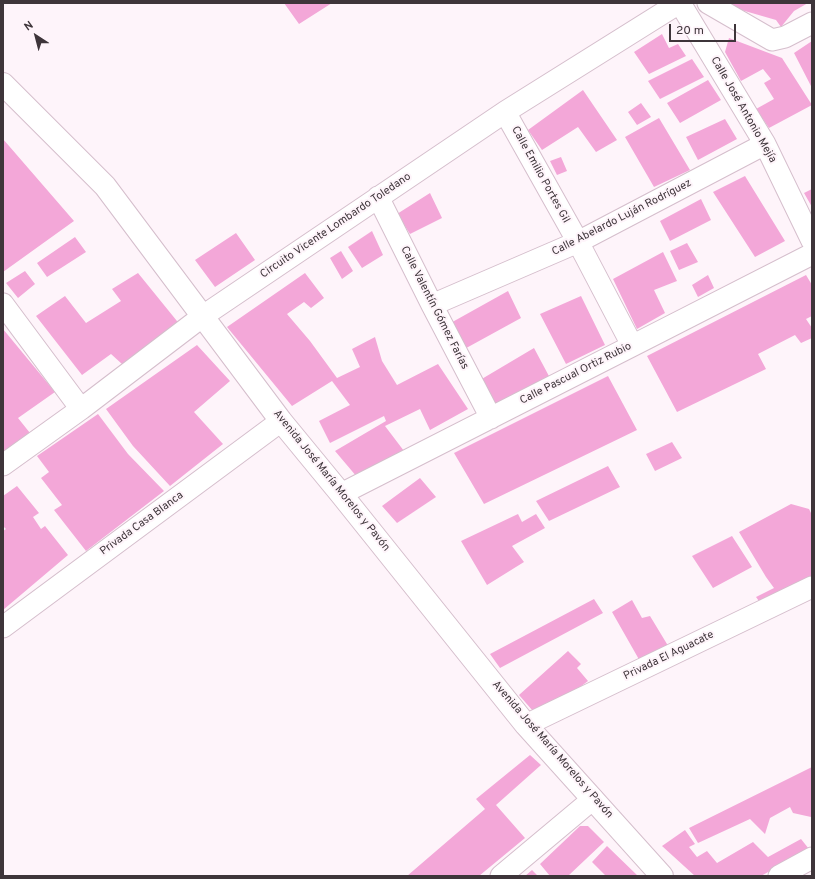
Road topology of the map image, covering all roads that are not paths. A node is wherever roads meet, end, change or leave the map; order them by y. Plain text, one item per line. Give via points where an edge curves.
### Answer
1 (680, 3) edge
2 (708, 3) edge
3 (812, 23) edge
4 (3, 84) edge
5 (505, 112) junction
6 (765, 144) junction
7 (378, 197) junction
8 (578, 242) junction
9 (812, 242) edge
10 (812, 254) edge
11 (3, 304) edge
12 (432, 305) junction
13 (203, 316) junction
14 (632, 345) junction
15 (81, 408) junction
16 (491, 418) junction
17 (282, 422) junction
18 (3, 465) edge
19 (341, 494) junction
20 (812, 587) edge
21 (3, 627) edge
22 (526, 725) junction
23 (593, 799) junction
24 (812, 858) edge
25 (501, 876) edge
26 (662, 876) edge
27 (779, 876) edge

1 - 5 street, Circuito Vicente Lombardo Toledano
1 - 6 street, Calle José Antonio Mejía
2 - 3 street via 772,40 785,37
4 - 13 main road, Avenida José María Morelos y Pavón via 105,186
5 - 7 street, Circuito Vicente Lombardo Toledano
5 - 8 street, Calle Emilio Portes Gil
6 - 8 street, Calle Abelardo Luján Rodríguez
6 - 9 street, Calle José Antonio Mejía
7 - 12 street, Calle Valentín Gómez Farías
7 - 13 street, Circuito Vicente Lombardo Toledano
8 - 12 street, Calle Abelardo Luján Rodríguez
8 - 14 street, Calle Emilio Portes Gil
10 - 14 street, Calle Pascual Ortiz Rubio
11 - 15 street
12 - 16 street, Calle Valentín Gómez Farías
13 - 15 street, Circuito Vicente Lombardo Toledano
13 - 17 main road, Avenida José María Morelos y Pavón
14 - 16 street, Calle Pascual Ortiz Rubio
15 - 18 street, Circuito Vicente Lombardo Toledano
16 - 19 street, Calle Pascual Ortiz Rubio
17 - 19 main road, Avenida José María Morelos y Pavón
17 - 21 street, Privada Casa Blanca
19 - 22 main road, Avenida José María Morelos y Pavón
20 - 22 street, Privada El Aguacate
22 - 23 main road, Avenida José María Morelos y Pavón
23 - 25 street
23 - 26 main road, Avenida José María Morelos y Pavón
24 - 27 street

